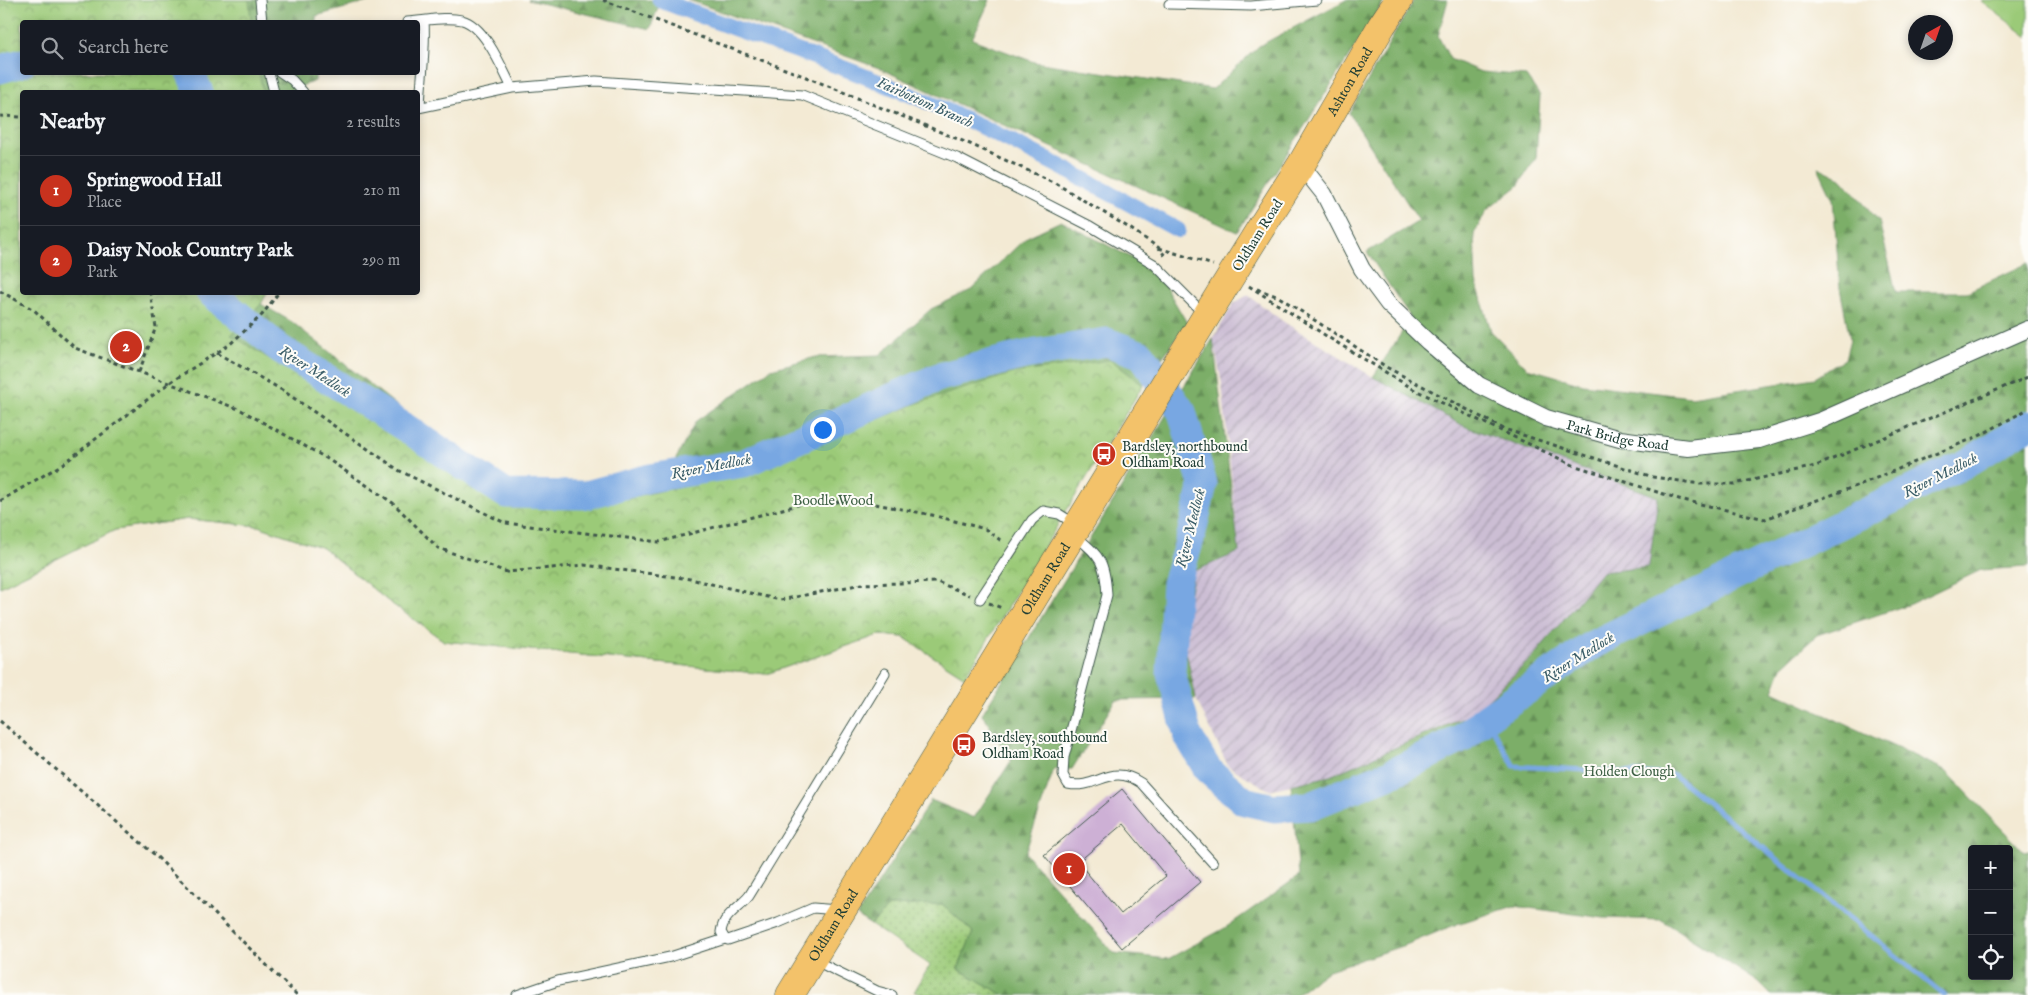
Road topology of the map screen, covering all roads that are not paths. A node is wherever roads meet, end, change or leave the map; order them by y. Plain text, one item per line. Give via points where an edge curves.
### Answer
1 (260, 0) edge
2 (1317, 0) edge
3 (1399, 0) edge
4 (1169, 4) dead end
5 (262, 20) edge
6 (420, 21) edge
7 (424, 21) junction
8 (270, 75) edge
9 (284, 75) edge
10 (512, 88) junction
11 (274, 90) edge
12 (301, 90) edge
13 (420, 95) edge
14 (420, 108) edge
15 (1300, 165) junction
16 (1201, 326) junction
17 (2028, 329) edge
18 (1075, 529) junction
19 (980, 599) road end
20 (885, 673) dead end
21 (1213, 863) dead end
22 (841, 911) junction
23 (725, 939) junction
24 (812, 958) junction
25 (517, 995) edge
26 (790, 995) edge
27 (892, 995) edge

1 - 5 lane
2 - 4 lane via 1250,6
3 - 15 highway, Ashton Road
6 - 7 lane
7 - 10 lane via 468,22 491,47
7 - 13 lane
8 - 11 lane
9 - 12 lane
10 - 14 lane
10 - 16 lane via 596,80 802,95 957,158 1090,226 1154,264
15 - 16 highway, Oldham Road, bridge
15 - 17 street, Park Bridge Road via 1324,194 1362,269 1388,304 1479,385 1546,418 1620,439 1688,448 1759,440 1822,420
16 - 18 highway, Oldham Road
18 - 19 lane via 1059,514 1044,511 1032,520
18 - 21 lane via 1098,554 1106,572 1107,595 1064,757 1063,775 1068,784 1078,786 1113,775 1131,776
18 - 22 highway, Oldham Road
20 - 23 lane via 749,896 728,915 721,930
22 - 23 lane via 813,908
22 - 24 highway, Oldham Road
23 - 25 lane via 670,957 558,980
24 - 26 highway, Oldham Road
24 - 27 lane via 877,991

